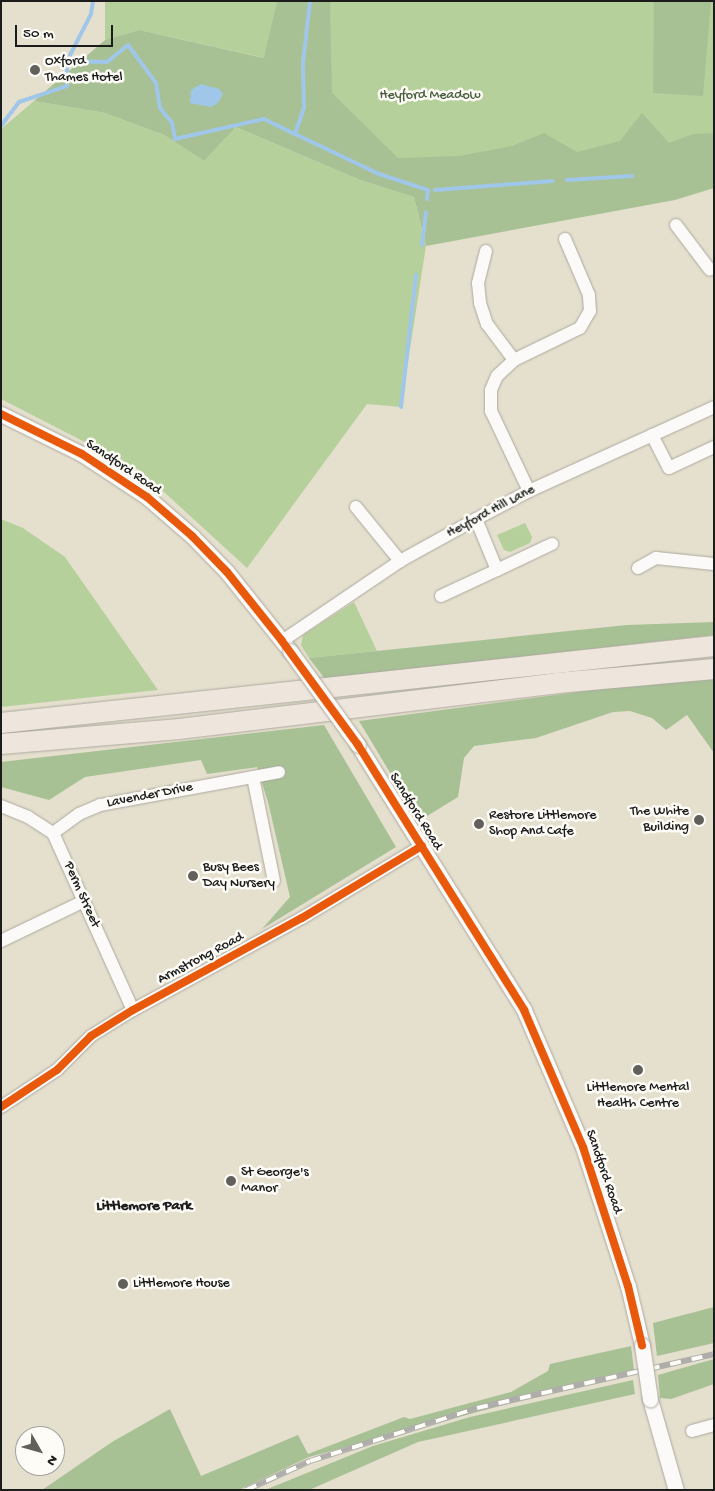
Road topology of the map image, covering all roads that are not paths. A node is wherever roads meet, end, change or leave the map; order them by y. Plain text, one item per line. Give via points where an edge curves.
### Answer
1 (676, 225) dead end
2 (565, 239) dead end
3 (486, 251) dead end
4 (712, 272) edge
5 (514, 360) junction
6 (714, 407) edge
7 (1, 414) edge
8 (652, 435) junction
9 (714, 447) edge
10 (529, 491) junction
11 (356, 507) dead end
12 (476, 519) junction
13 (552, 544) dead end
14 (400, 561) junction
15 (714, 564) edge
16 (638, 568) dead end
17 (497, 570) junction
18 (441, 596) dead end
19 (286, 646) junction
20 (714, 646) edge
21 (714, 669) edge
22 (1, 723) edge
23 (1, 744) edge
24 (279, 772) dead end
25 (253, 777) junction
26 (1, 806) edge
27 (53, 834) junction
28 (422, 846) junction
29 (274, 881) dead end
30 (84, 901) junction
31 (1, 941) edge
32 (133, 1010) junction
33 (1, 1107) edge
34 (714, 1425) edge
35 (692, 1431) dead end
36 (676, 1490) edge

1 - 4 street
2 - 5 street via 590,295 590,311 580,328
3 - 5 street via 478,283 480,303 487,324
5 - 10 street via 496,376 491,390 491,411
6 - 8 street, Heyford Hill Lane
7 - 19 street, Sandford Road via 82,454 147,497 227,572
8 - 9 street via 668,468
8 - 10 street, Heyford Hill Lane
10 - 12 street, Heyford Hill Lane
11 - 14 street
12 - 14 street, Heyford Hill Lane
12 - 17 street
13 - 17 street
14 - 19 street, Heyford Hill Lane
15 - 16 street via 656,558
17 - 18 street
19 - 28 street, Sandford Road, bridge via 358,745
20 - 22 main road
21 - 23 main road via 557,683 179,729
24 - 25 street, Lavender Drive
25 - 27 street, Lavender Drive via 100,805 79,814
25 - 29 street
26 - 27 street via 28,817
27 - 30 street, Perm Street
28 - 32 street, Armstrong Road via 302,918
28 - 36 street, Sandford Road, bridge via 524,1010 582,1147 628,1286 650,1399
30 - 31 street
30 - 32 street, Perm Street
32 - 33 street, Armstrong Road via 91,1036 57,1070
34 - 35 street

